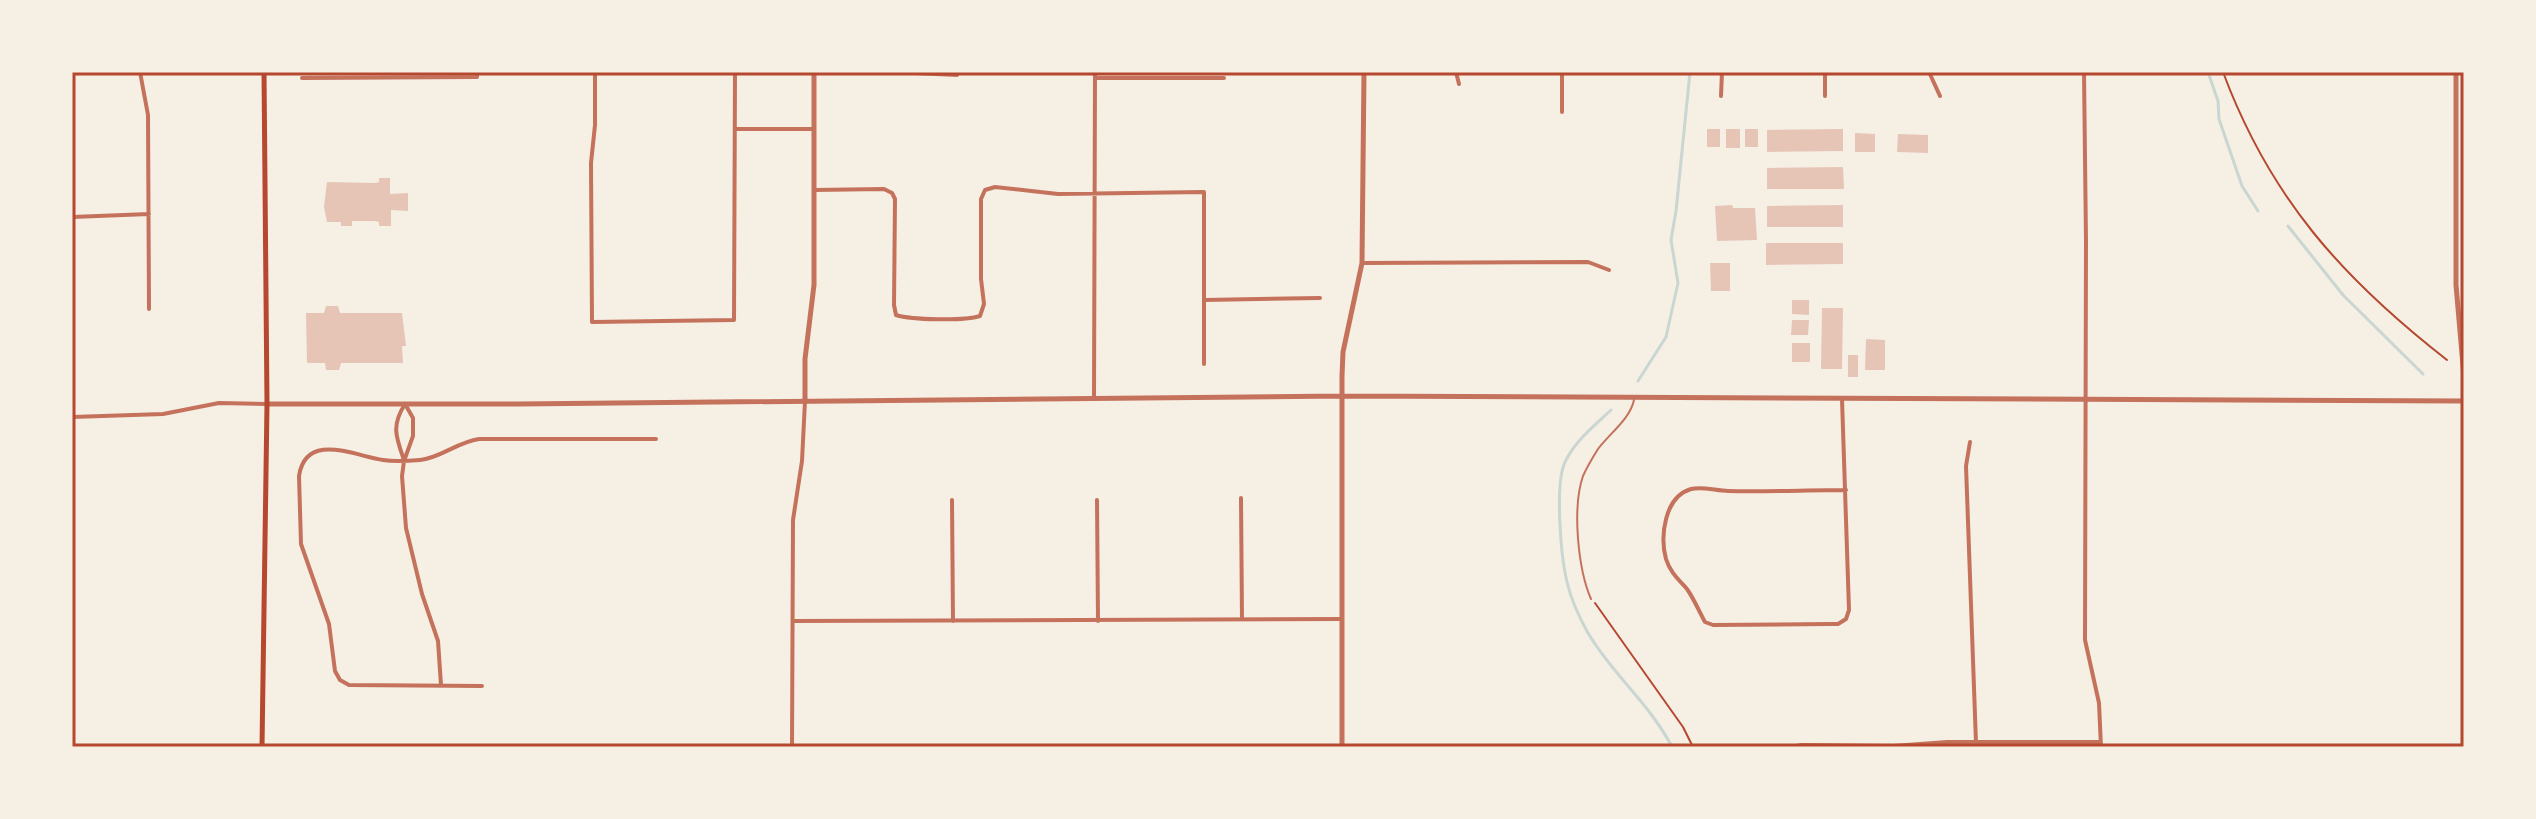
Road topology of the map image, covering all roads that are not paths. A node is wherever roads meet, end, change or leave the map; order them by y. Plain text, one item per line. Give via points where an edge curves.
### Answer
1 (140, 72) edge
2 (264, 72) edge
3 (595, 72) edge
4 (735, 72) edge
5 (814, 72) edge
6 (894, 72) edge
7 (957, 72) edge
8 (1364, 72) edge
9 (1456, 72) edge
10 (1562, 72) edge
11 (1722, 72) edge
12 (1825, 72) edge
13 (1929, 72) edge
14 (2135, 72) edge
15 (2456, 72) edge
16 (2084, 73) edge
17 (477, 74) edge
18 (1095, 75) edge
19 (302, 78) dead end
20 (1224, 78) dead end
21 (1459, 84) dead end
22 (1721, 96) dead end
23 (1825, 96) dead end
24 (1940, 96) dead end
25 (1562, 112) dead end
26 (735, 129) junction
27 (813, 129) junction
28 (814, 190) junction
29 (1096, 194) junction
30 (149, 214) junction
31 (72, 217) edge
32 (1362, 263) junction
33 (1609, 270) dead end
34 (1320, 298) dead end
35 (1204, 300) junction
36 (149, 309) dead end
37 (1204, 364) dead end
38 (2464, 378) edge
39 (2464, 391) edge
40 (1342, 396) junction
41 (1635, 398) junction
42 (1094, 399) junction
43 (1842, 399) junction
44 (2085, 400) junction
45 (805, 401) junction
46 (2464, 401) edge
47 (267, 404) junction
48 (405, 404) junction
49 (72, 417) edge
50 (656, 439) dead end
51 (1970, 442) dead end
52 (404, 461) junction
53 (1846, 490) junction
54 (1241, 498) dead end
55 (952, 500) dead end
56 (1097, 500) dead end
57 (2464, 517) edge
58 (2464, 554) edge
59 (1591, 599) road end
60 (1242, 619) junction
61 (1342, 619) junction
62 (793, 621) junction
63 (953, 621) junction
64 (1098, 621) junction
65 (441, 685) junction
66 (482, 686) dead end
67 (1976, 743) junction
68 (2101, 745) edge
69 (262, 747) edge
70 (792, 747) edge
71 (1342, 747) edge
72 (1789, 747) edge

1 - 30 street via 148,115
2 - 47 main road
3 - 26 street via 592,322 734,320
4 - 26 street
5 - 27 street
6 - 7 street
8 - 32 street
9 - 21 street
10 - 25 street
11 - 22 street
12 - 23 street
13 - 24 street
14 - 16 street
15 - 38 street via 2456,295
16 - 44 street
17 - 19 street
18 - 20 street
18 - 29 street
26 - 27 street
27 - 28 street
28 - 29 street via 892,193 896,315 970,319 980,316 984,304 985,190
28 - 45 street via 814,285
29 - 35 street via 1204,192
29 - 42 street
30 - 31 street
30 - 36 street
32 - 33 street via 1588,262
32 - 40 street via 1343,352
34 - 35 street
35 - 37 street
38 - 39 street
40 - 41 street
40 - 42 street
40 - 61 street
41 - 43 street
41 - 59 lane via 1632,410 1597,451 1584,476 1579,499 1581,566
42 - 45 street
43 - 44 street
43 - 53 street
44 - 46 street
44 - 68 street via 2085,640 2099,703
45 - 48 street
45 - 62 street via 793,520
47 - 48 street
47 - 49 street via 219,403 163,414
47 - 69 main road
48 - 52 street via 413,418 413,436
48 - 52 street via 396,418
50 - 52 street via 479,439 423,460
51 - 67 street via 1966,466
52 - 65 street via 406,528 438,641
52 - 65 street via 335,450 307,456 299,476 301,544 329,624 340,680 349,685
53 - 53 street via 1849,610 1838,624 1713,625 1705,622 1687,589 1673,576 1662,536 1671,507 1692,489
54 - 60 street
55 - 63 street
56 - 64 street
57 - 58 street
60 - 61 street
60 - 64 street
61 - 71 street
62 - 63 street
62 - 70 street
63 - 64 street
65 - 66 street
67 - 68 street
67 - 72 street

